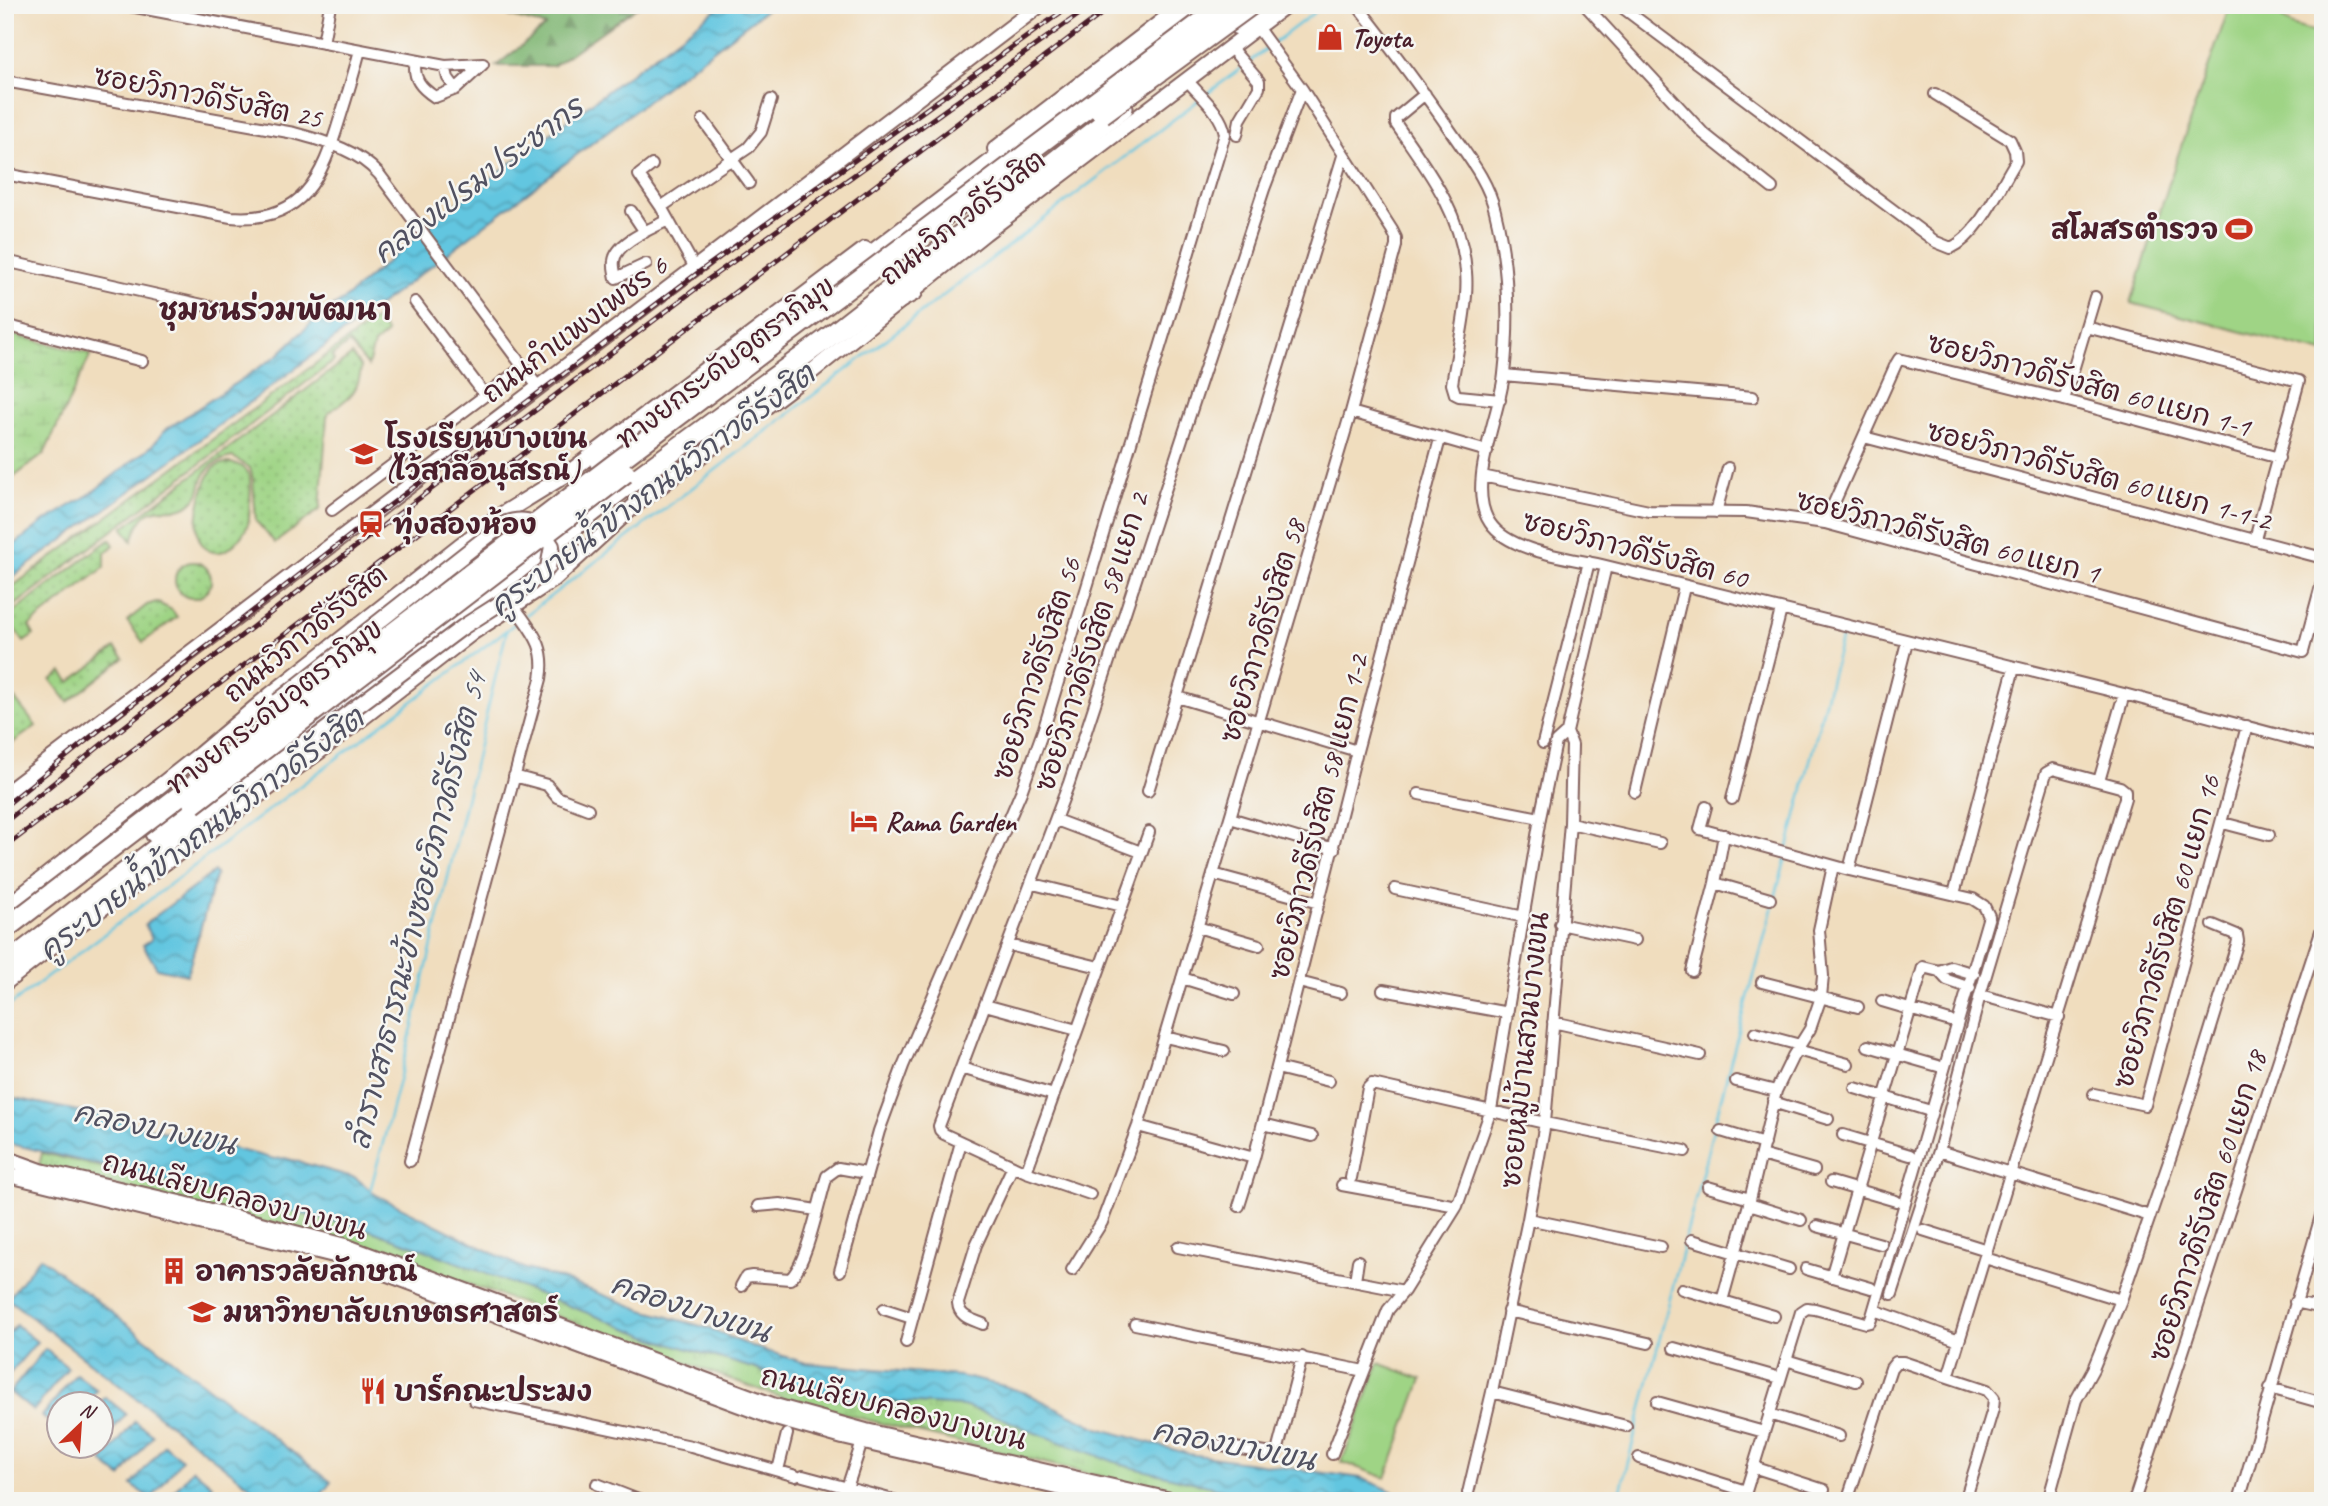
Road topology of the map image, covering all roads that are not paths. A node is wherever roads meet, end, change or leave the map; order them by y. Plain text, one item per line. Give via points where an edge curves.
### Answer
1 (125, 5) edge
2 (330, 5) edge
3 (1040, 5) edge
4 (1183, 5) edge
5 (1199, 5) edge
6 (1224, 5) edge
7 (1251, 5) edge
8 (1266, 5) edge
9 (1286, 5) edge
10 (1357, 5) edge
11 (1585, 5) edge
12 (1619, 5) edge
13 (1257, 27) junction
14 (323, 43) junction
15 (360, 50) junction
16 (1235, 53) junction
17 (416, 61) junction
18 (445, 66) junction
19 (5, 81) edge
20 (1192, 86) junction
21 (456, 89) junction
22 (1302, 89) junction
23 (1424, 94) junction
24 (1936, 94) dead end
25 (771, 100) dead end
26 (703, 120) dead end
27 (1237, 135) dead end
28 (332, 144) junction
29 (1343, 156) junction
30 (732, 159) junction
31 (652, 165) dead end
32 (5, 174) edge
33 (749, 183) dead end
34 (1772, 188) dead end
35 (661, 207) junction
36 (631, 211) dead end
37 (668, 220) junction
38 (645, 232) junction
39 (866, 247) junction
40 (5, 261) edge
41 (646, 264) dead end
42 (695, 268) junction
43 (913, 291) junction
44 (2095, 297) dead end
45 (415, 302) dead end
46 (216, 308) dead end
47 (801, 308) junction
48 (5, 325) edge
49 (2086, 327) junction
50 (825, 340) junction
51 (142, 361) dead end
52 (523, 367) junction
53 (1504, 375) junction
54 (538, 387) junction
55 (485, 395) junction
56 (1753, 397) dead end
57 (1500, 400) junction
58 (2064, 400) junction
59 (1351, 412) junction
60 (1864, 438) junction
61 (1440, 439) junction
62 (1488, 451) junction
63 (2279, 458) junction
64 (1728, 468) dead end
65 (1482, 476) junction
66 (332, 510) dead end
67 (1716, 512) junction
68 (1825, 523) junction
69 (2255, 540) junction
70 (2323, 558) edge
71 (1589, 562) junction
72 (1606, 566) junction
73 (2323, 578) edge
74 (1684, 587) junction
75 (1782, 610) junction
76 (519, 614) junction
77 (1907, 642) junction
78 (2014, 668) junction
79 (2124, 694) junction
80 (1177, 696) junction
81 (1259, 721) junction
82 (2247, 726) junction
83 (1567, 732) junction
84 (1543, 743) dead end
85 (2323, 747) edge
86 (1357, 751) junction
87 (200, 754) junction
88 (514, 776) junction
89 (2099, 781) junction
90 (1148, 791) dead end
91 (1635, 792) dead end
92 (5, 794) edge
93 (1419, 794) dead end
94 (1732, 799) dead end
95 (1706, 807) dead end
96 (239, 808) junction
97 (588, 809) dead end
98 (1230, 817) junction
99 (1540, 818) junction
100 (1056, 820) junction
101 (1570, 823) junction
102 (2223, 823) junction
103 (1149, 832) dead end
104 (1724, 835) junction
105 (2269, 835) dead end
106 (1660, 843) dead end
107 (1334, 849) junction
108 (1141, 852) junction
109 (1833, 866) junction
110 (1849, 870) junction
111 (1213, 874) junction
112 (1033, 884) junction
113 (1715, 884) junction
114 (1395, 889) dead end
115 (1954, 894) junction
116 (1770, 899) dead end
117 (1319, 903) junction
118 (1122, 906) junction
119 (6, 911) edge
120 (1524, 916) junction
121 (83, 922) junction
122 (1560, 924) junction
123 (2213, 925) dead end
124 (2323, 925) edge
125 (1197, 927) junction
126 (5, 929) edge
127 (1635, 940) dead end
128 (1009, 945) junction
129 (1259, 945) dead end
130 (5, 950) edge
131 (34, 961) junction
132 (5, 967) edge
133 (1099, 967) junction
134 (1692, 971) dead end
135 (1939, 971) junction
136 (1974, 974) junction
137 (1182, 978) junction
138 (1299, 982) junction
139 (1762, 982) dead end
140 (5, 983) edge
141 (1969, 988) junction
142 (1382, 990) dead end
143 (1341, 993) dead end
144 (1234, 994) dead end
145 (5, 995) edge
146 (1980, 995) junction
147 (1821, 997) junction
148 (1882, 1000) dead end
149 (985, 1005) junction
150 (1858, 1007) dead end
151 (1911, 1009) junction
152 (1508, 1013) junction
153 (2059, 1017) junction
154 (1950, 1021) dead end
155 (1553, 1022) junction
156 (1077, 1030) junction
157 (1755, 1033) dead end
158 (1166, 1037) junction
159 (1868, 1046) dead end
160 (1799, 1047) junction
161 (1224, 1051) dead end
162 (1700, 1055) dead end
163 (1897, 1055) junction
164 (1848, 1064) dead end
165 (1938, 1066) dead end
166 (961, 1068) junction
167 (1277, 1068) junction
168 (1329, 1081) dead end
169 (1736, 1081) dead end
170 (1855, 1088) dead end
171 (2094, 1094) dead end
172 (1054, 1095) junction
173 (1884, 1096) junction
174 (1775, 1097) junction
175 (1491, 1110) junction
176 (1927, 1110) dead end
177 (1828, 1119) dead end
178 (1545, 1123) junction
179 (1263, 1124) junction
180 (1138, 1126) junction
181 (1721, 1131) dead end
182 (1843, 1135) dead end
183 (1312, 1136) dead end
184 (961, 1142) junction
185 (1871, 1143) junction
186 (1763, 1149) junction
187 (1938, 1150) junction
188 (1685, 1151) dead end
189 (1910, 1155) dead end
190 (5, 1158) edge
191 (1254, 1158) junction
192 (410, 1161) dead end
193 (1013, 1166) junction
194 (1814, 1170) dead end
195 (1027, 1172) junction
196 (2012, 1172) junction
197 (866, 1173) junction
198 (5, 1174) edge
199 (1831, 1182) dead end
200 (1708, 1187) dead end
201 (1857, 1190) junction
202 (1090, 1194) dead end
203 (1896, 1201) dead end
204 (1749, 1202) junction
205 (758, 1206) dead end
206 (1239, 1206) dead end
207 (1457, 1206) junction
208 (2323, 1209) edge
209 (816, 1210) junction
210 (2150, 1216) junction
211 (1528, 1219) junction
212 (1801, 1220) dead end
213 (1817, 1226) dead end
214 (1923, 1230) dead end
215 (1843, 1234) junction
216 (1692, 1240) dead end
217 (1881, 1244) dead end
218 (1178, 1247) dead end
219 (1661, 1247) dead end
220 (1735, 1252) junction
221 (1986, 1254) junction
222 (1358, 1261) dead end
223 (1789, 1269) dead end
224 (1805, 1269) dead end
225 (1072, 1270) dead end
226 (840, 1271) dead end
227 (1830, 1277) junction
228 (1355, 1282) junction
229 (741, 1286) dead end
230 (1871, 1288) dead end
231 (1682, 1289) dead end
232 (1404, 1291) junction
233 (1892, 1294) dead end
234 (2121, 1300) junction
235 (1722, 1301) junction
236 (2295, 1301) junction
237 (2323, 1308) edge
238 (884, 1309) dead end
239 (1874, 1310) junction
240 (1508, 1311) junction
241 (1774, 1315) dead end
242 (912, 1318) junction
243 (983, 1324) dead end
244 (1135, 1324) dead end
245 (1959, 1341) junction
246 (906, 1342) dead end
247 (1648, 1343) dead end
248 (1674, 1348) dead end
249 (1302, 1357) junction
250 (1786, 1360) junction
251 (1364, 1371) junction
252 (1948, 1377) junction
253 (1780, 1378) junction
254 (1856, 1381) dead end
255 (2270, 1388) junction
256 (1492, 1392) junction
257 (474, 1400) dead end
258 (1657, 1402) dead end
259 (2323, 1403) edge
260 (1769, 1414) junction
261 (1626, 1426) dead end
262 (1764, 1432) junction
263 (787, 1434) dead end
264 (1839, 1436) dead end
265 (862, 1442) junction
266 (1216, 1446) dead end
267 (1332, 1454) dead end
268 (1639, 1458) dead end
269 (1753, 1467) junction
270 (778, 1470) junction
271 (597, 1484) dead end
272 (847, 1488) junction
273 (1824, 1490) dead end
274 (1087, 1492) edge
275 (1468, 1493) dead end
276 (1745, 1496) edge
277 (641, 1501) edge
278 (897, 1501) edge
279 (1115, 1501) edge
280 (1174, 1501) edge
281 (1847, 1501) edge
282 (1965, 1501) edge
283 (2048, 1501) edge
284 (2134, 1501) edge
285 (2239, 1501) edge

1 - 14 street
2 - 14 street
3 - 42 main road, ถนนกำแพงเพชร 6
4 - 39 main road, ถนนวิภาวดีรังสิต
5 - 47 highway, ถนนวิภาวดีรังสิต
6 - 126 highway, ทางยกระดับอุตราภิมุข, bridge
7 - 130 highway, ทางยกระดับอุตราภิมุข, bridge via 1009,181
8 - 50 highway, ถนนวิภาวดีรังสิต via 1104,122
9 - 13 main road, ถนนวิภาวดีรังสิต
10 - 23 street, ซอยวิภาวดีรังสิต 60
11 - 34 street via 1703,133
12 - 24 street via 1936,242 1951,248 1973,232 2016,161 2010,140
13 - 16 main road, ถนนวิภาวดีรังสิต
13 - 22 street, ซอยวิภาวดีรังสิต 58
14 - 15 street
15 - 17 street
15 - 28 street
16 - 20 main road, ถนนวิภาวดีรังสิต
16 - 27 street via 1259,81
17 - 18 street
17 - 21 street via 414,70 425,90 435,97
18 - 21 street
18 - 21 street via 483,64
19 - 28 street, ซอยวิภาวดีรังสิต 25
20 - 43 main road, ถนนวิภาวดีรังสิต via 985,233
20 - 197 street, ซอยวิภาวดีรังสิต 56 via 1218,116 1225,134 1053,701 1021,793 902,1066
22 - 29 street, ซอยวิภาวดีรังสิต 58
22 - 100 street, ซอยวิภาวดีรังสิต 58 แยก 2 via 1264,189
23 - 53 street, ซอยวิภาวดีรังสิต 60 via 1485,181 1495,209 1507,286
23 - 57 street via 1401,112 1396,124 1438,185 1462,244 1467,275 1453,391 1459,396
25 - 30 street via 761,132
26 - 30 street
28 - 32 street via 319,176 302,197 270,214 250,218
28 - 52 street, ซอยวิภาวดีรังสิต 25 via 370,164
29 - 59 street, ซอยวิภาวดีรังสิต 58 via 1396,238
29 - 80 street
30 - 33 street
30 - 35 street
31 - 35 street via 639,175
35 - 37 street
36 - 38 street
37 - 38 street
37 - 42 street
38 - 41 street via 621,248 614,259 615,278
39 - 47 highway
39 - 87 main road, ถนนวิภาวดีรังสิต via 564,476 479,531
40 - 46 street
42 - 54 main road, ถนนกำแพงเพชร 6
43 - 50 highway
43 - 76 main road, ถนนวิภาวดีรังสิต via 634,506
44 - 49 street
45 - 55 street
47 - 119 highway, ถนนวิภาวดีรังสิต via 292,702
48 - 51 street
49 - 58 street
49 - 63 street via 2299,381
50 - 132 highway, ถนนวิภาวดีรังสิต via 622,489
52 - 54 street, ซอยวิภาวดีรังสิต 25
52 - 55 street
53 - 56 street
53 - 57 street, ซอยวิภาวดีรังสิต 60
54 - 92 main road, ถนนกำแพงเพชร 6
55 - 66 street
57 - 62 street, ซอยวิภาวดีรังสิต 60
58 - 60 street, ซอยวิภาวดีรังสิต 60 แยก 1-1 via 1899,359
58 - 63 street, ซอยวิภาวดีรังสิต 60 แยก 1-1
59 - 61 street
59 - 81 street, ซอยวิภาวดีรังสิต 58
60 - 68 street, ซอยวิภาวดีรังสิต 60 แยก 1-1
60 - 69 street, ซอยวิภาวดีรังสิต 60 แยก 1-1-2
61 - 62 street
61 - 86 street, ซอยวิภาวดีรังสิต 58 แยก 1-2
62 - 65 street, ซอยวิภาวดีรังสิต 60
63 - 69 street
64 - 67 street
65 - 67 street, ซอยวิภาวดีรังสิต 60 แยก 1 via 1648,511
65 - 71 street, ซอยวิภาวดีรังสิต 60 via 1482,504 1490,523 1504,538 1524,548
67 - 68 street, ซอยวิภาวดีรังสิต 60 แยก 1
68 - 73 street, ซอยวิภาวดีรังสิต 60 แยก 1 via 2303,652
69 - 70 street, ซอยวิภาวดีรังสิต 60 แยก 1-1-2
71 - 72 street, ซอยวิภาวดีรังสิต 60
71 - 84 street
72 - 74 street, ซอยวิภาวดีรังสิต 60
72 - 83 street, ซอยหมู่บ้านสวนบางเขน
74 - 75 street, ซอยวิภาวดีรังสิต 60
74 - 91 street
75 - 77 street, ซอยวิภาวดีรังสิต 60
75 - 94 street
76 - 88 street via 541,648 544,662
76 - 96 main road, ถนนวิภาวดีรังสิต via 472,633
77 - 78 street, ซอยวิภาวดีรังสิต 60
77 - 110 street
78 - 79 street, ซอยวิภาวดีรังสิต 60
78 - 115 street
79 - 82 street, ซอยวิภาวดีรังสิต 60
79 - 89 street
80 - 81 street
80 - 90 street
81 - 86 street
81 - 98 street, ซอยวิภาวดีรังสิต 58
82 - 85 street, ซอยวิภาวดีรังสิต 60
82 - 102 street, ซอยวิภาวดีรังสิต 60 แยก 16
83 - 99 street, ซอยหมู่บ้านสวนบางเขน via 1556,742
83 - 101 street, ซอยหมู่บ้านสวนบางเขน via 1572,746
86 - 107 street, ซอยวิภาวดีรังสิต 58 แยก 1-2
87 - 96 main road, bridge via 278,701 503,524 529,521 543,530 552,546 548,568 312,740
87 - 119 main road, ถนนวิภาวดีรังสิต
88 - 97 street via 547,785 557,797
88 - 192 street
89 - 146 street via 2053,769 2046,774
89 - 153 street via 2120,787 2125,798
93 - 99 street
95 - 104 street via 1700,829
96 - 121 main road, ถนนวิภาวดีรังสิต
98 - 107 street
98 - 111 street, ซอยวิภาวดีรังสิต 58
99 - 120 street, ซอยหมู่บ้านสวนบางเขน
100 - 108 street
100 - 112 street, ซอยวิภาวดีรังสิต 58 แยก 2
101 - 106 street
101 - 122 street, ซอยหมู่บ้านสวนบางเขน
102 - 105 street
102 - 171 street, ซอยวิภาวดีรังสิต 60 แยก 16 via 2145,1105
103 - 108 street
104 - 109 street
104 - 113 street
107 - 117 street, ซอยวิภาวดีรังสิต 58 แยก 1-2
108 - 118 street
109 - 110 street
109 - 147 street via 1819,930
110 - 115 street
111 - 117 street
111 - 125 street, ซอยวิภาวดีรังสิต 58
112 - 118 street
112 - 128 street, ซอยวิภาวดีรังสิต 58 แยก 2
113 - 116 street
113 - 134 street
114 - 120 street
115 - 136 street via 1984,905 1989,916
117 - 138 street, ซอยวิภาวดีรังสิต 58 แยก 1-2
118 - 133 street
120 - 152 street, ซอยหมู่บ้านสวนบางเขน
121 - 131 main road, ถนนวิภาวดีรังสิต
121 - 132 highway
122 - 127 street
122 - 155 street, ซอยหมู่บ้านสวนบางเขน
123 - 210 street via 2234,933 2238,941
124 - 284 street, ซอยวิภาวดีรังสิต 60 แยก 18
125 - 129 street
125 - 137 street, ซอยวิภาวดีรังสิต 58
128 - 133 street
128 - 149 street, ซอยวิภาวดีรังสิต 58 แยก 2
131 - 140 main road, ถนนวิภาวดีรังสิต
131 - 145 main road
133 - 156 street
135 - 136 street via 1951,967
135 - 141 street
135 - 151 street via 1923,967
136 - 141 street
137 - 144 street
137 - 158 street, ซอยวิภาวดีรังสิต 58
138 - 143 street
138 - 167 street, ซอยวิภาวดีรังสิต 58 แยก 1-2
139 - 147 street
141 - 239 street
142 - 152 street
146 - 153 street
146 - 187 street
147 - 150 street
147 - 160 street
148 - 151 street
149 - 156 street
149 - 166 street, ซอยวิภาวดีรังสิต 58 แยก 2
151 - 154 street
151 - 163 street
152 - 175 street, ซอยหมู่บ้านสวนบางเขน
153 - 196 street
155 - 162 street
155 - 178 street, ซอยหมู่บ้านสวนบางเขน
156 - 172 street
157 - 160 street
158 - 161 street
158 - 180 street, ซอยวิภาวดีรังสิต 58
159 - 163 street
160 - 164 street
160 - 174 street
163 - 165 street
163 - 173 street
166 - 172 street
166 - 184 street, ซอยวิภาวดีรังสิต 58 แยก 2 via 939,1126
167 - 168 street
167 - 179 street, ซอยวิภาวดีรังสิต 58 แยก 1-2
169 - 174 street
170 - 173 street
172 - 195 street
173 - 176 street
173 - 185 street
174 - 177 street
174 - 186 street
175 - 178 street
175 - 207 street, ซอยหมู่บ้านสวนบางเขน
175 - 207 street via 1372,1084 1368,1088 1347,1182
178 - 188 street
178 - 211 street, ซอยหมู่บ้านสวนบางเขน
179 - 183 street
179 - 191 street, ซอยวิภาวดีรังสิต 58 แยก 1-2
180 - 191 street
180 - 225 street, ซอยวิภาวดีรังสิต 58 via 1102,1222
181 - 186 street
182 - 185 street
184 - 193 street, ซอยวิภาวดีรังสิต 58 แยก 2
184 - 242 street
185 - 189 street
185 - 201 street
186 - 194 street
186 - 204 street
187 - 196 street
187 - 233 street
190 - 274 main road, ถนนเลียบคลองบางเขน via 41,1171 345,1246 775,1406
191 - 206 street, ซอยวิภาวดีรังสิต 58 แยก 1-2
193 - 195 street, ซอยวิภาวดีรังสิต 58 แยก 2
193 - 243 street via 976,1245 958,1303 963,1315
195 - 202 street, ซอยวิภาวดีรังสิต 58 แยก 2
196 - 210 street
196 - 221 street
197 - 209 street via 832,1170
197 - 226 street, ซอยวิภาวดีรังสิต 56
198 - 265 main road, ถนนเลียบคลองบางเขน via 342,1257 772,1418
199 - 201 street
200 - 204 street
201 - 203 street
201 - 215 street
204 - 212 street
204 - 220 street
205 - 209 street via 780,1204
207 - 232 street, ซอยหมู่บ้านสวนบางเขน
208 - 236 street
209 - 229 street via 795,1275 783,1280 752,1276
210 - 234 street
211 - 219 street
211 - 240 street, ซอยหมู่บ้านสวนบางเขน
213 - 215 street
214 - 221 street
215 - 217 street
215 - 227 street
216 - 220 street
218 - 228 street
220 - 223 street
220 - 235 street
221 - 234 street
221 - 245 street
222 - 228 street
224 - 227 street
227 - 230 street
228 - 232 street
231 - 235 street
232 - 251 street, ซอยหมู่บ้านสวนบางเขน via 1388,1310
234 - 283 street via 2076,1400
235 - 241 street
236 - 237 street
236 - 255 street
238 - 242 street
239 - 245 street
239 - 250 street via 1866,1323 1807,1308 1798,1317
240 - 247 street
240 - 256 street, ซอยหมู่บ้านสวนบางเขน
242 - 246 street
244 - 249 street
245 - 252 street
248 - 253 street
249 - 251 street
249 - 266 street via 1277,1452
250 - 253 street
250 - 254 street
251 - 267 street, ซอยหมู่บ้านสวนบางเขน
252 - 281 street via 1903,1362 1893,1364
252 - 282 street via 1994,1398
253 - 260 street
255 - 259 street
255 - 285 street
256 - 261 street
256 - 275 street, ซอยหมู่บ้านสวนบางเขน
257 - 270 street via 691,1446
258 - 262 street
260 - 262 street
260 - 264 street
262 - 269 street
263 - 270 street
265 - 272 street
265 - 274 main road, ถนนเลียบคลองบางเขน
268 - 276 street
269 - 273 street
269 - 276 street
270 - 272 street
271 - 277 street
272 - 278 street
274 - 279 main road, ถนนเลียบคลองบางเขน
274 - 280 main road, ถนนเลียบคลองบางเขน

